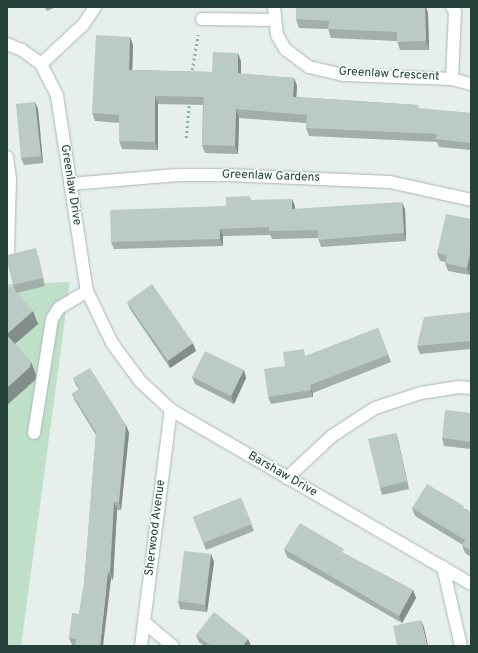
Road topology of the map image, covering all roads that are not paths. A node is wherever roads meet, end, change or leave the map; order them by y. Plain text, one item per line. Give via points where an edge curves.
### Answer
1 (95, 7) edge
2 (274, 7) edge
3 (452, 7) edge
4 (202, 19) road end
5 (274, 20) junction
6 (7, 44) edge
7 (41, 64) junction
8 (452, 79) junction
9 (471, 84) edge
10 (7, 157) edge
11 (8, 179) edge
12 (70, 184) junction
13 (471, 200) edge
14 (8, 252) dead end
15 (87, 291) junction
16 (112, 343) joint
17 (471, 388) edge
18 (171, 410) junction
19 (34, 433) dead end
20 (287, 478) junction
21 (443, 567) junction
22 (471, 584) edge
23 (144, 622) junction
24 (141, 646) edge
25 (173, 646) edge
26 (461, 646) edge

1 - 7 street via 83,25
2 - 5 street, Greenlaw Crescent
3 - 8 street via 456,12
4 - 5 street
5 - 8 street, Greenlaw Crescent via 277,35 285,49 309,67 344,75
6 - 7 street, Greenlaw Drive via 22,50
7 - 12 street, Greenlaw Drive via 57,96
8 - 9 street, Greenlaw Crescent
10 - 11 street
11 - 14 street
12 - 13 street, Greenlaw Gardens via 178,175 228,175 390,182
12 - 15 street, Greenlaw Drive
15 - 16 street, Greenlaw Drive
15 - 19 street via 59,308 52,319
16 - 18 street, Barshaw Drive via 140,381
17 - 20 street via 458,387 421,393 375,408 332,436
18 - 20 street, Barshaw Drive
18 - 23 street, Sherwood Avenue
20 - 21 street, Barshaw Drive
21 - 22 street, Barshaw Drive
21 - 26 street
23 - 24 street, Sherwood Avenue
23 - 25 street

